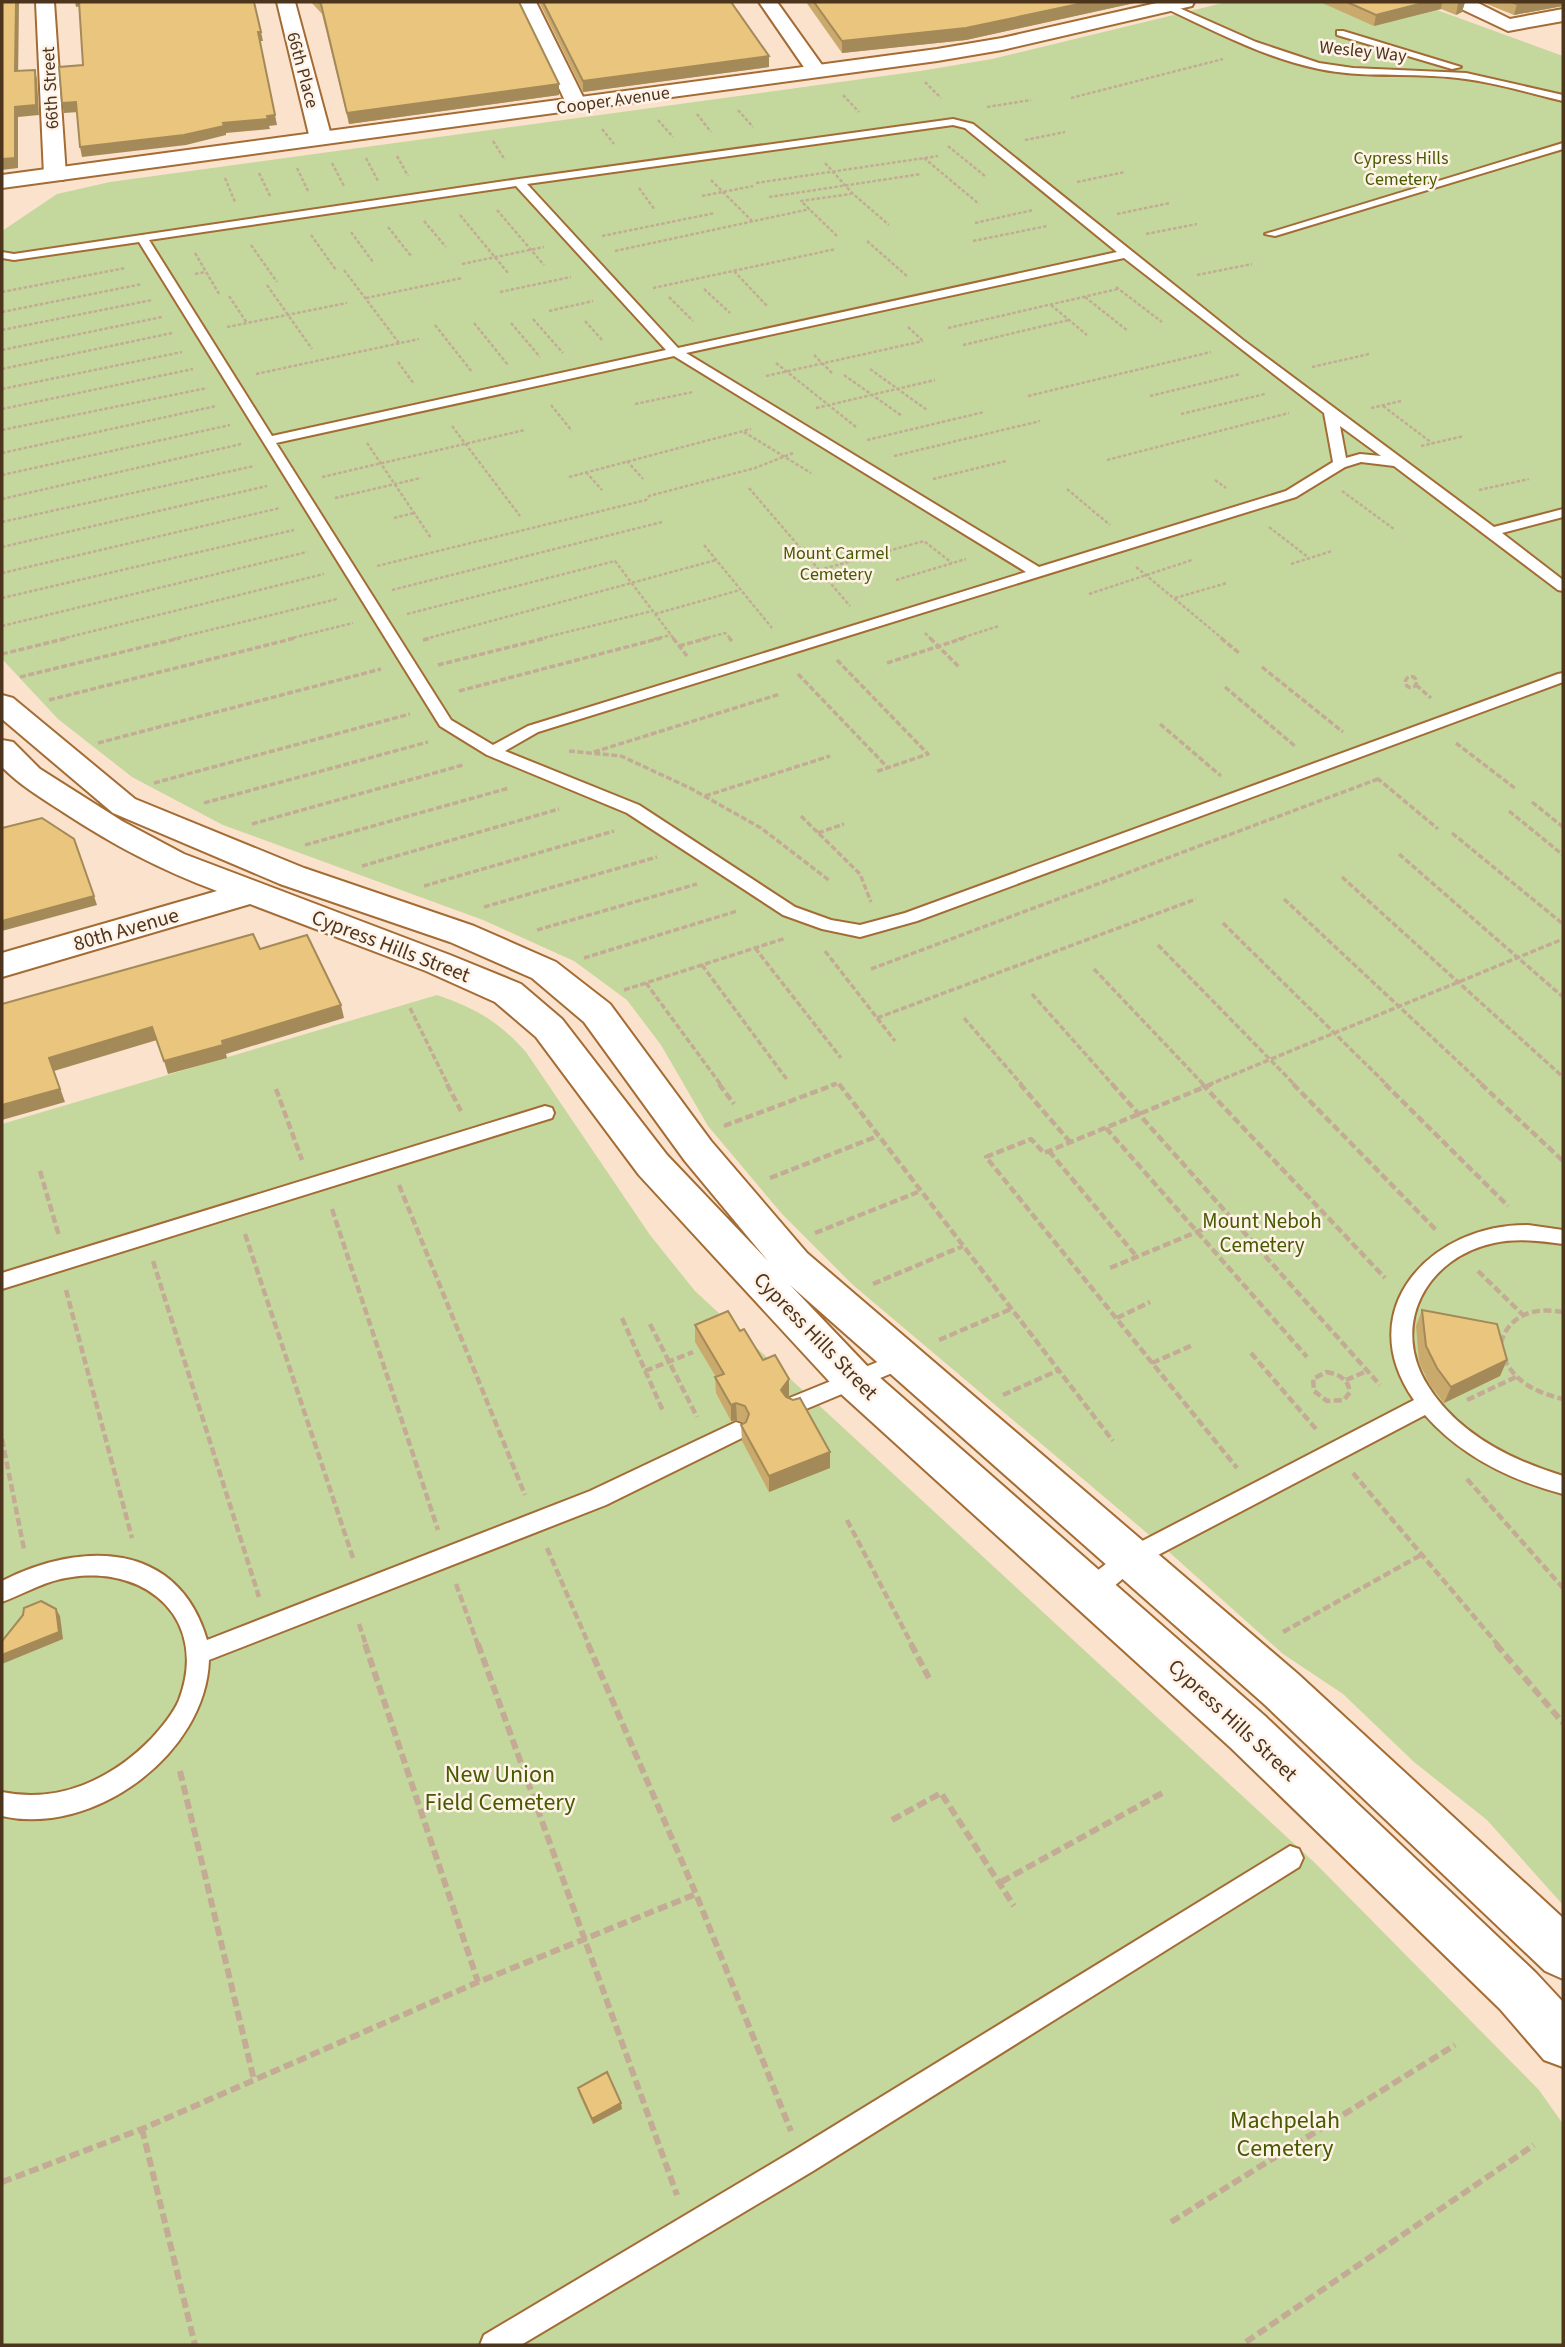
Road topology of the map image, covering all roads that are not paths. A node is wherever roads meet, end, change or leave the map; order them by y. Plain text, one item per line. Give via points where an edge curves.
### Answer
1 (45, 2) edge
2 (286, 2) edge
3 (527, 2) edge
4 (768, 2) edge
5 (1462, 2) edge
6 (1170, 3) edge
7 (1563, 15) edge
8 (1340, 33) dead end
9 (817, 72) junction
10 (1499, 80) junction
11 (1563, 98) edge
12 (577, 105) junction
13 (324, 146) junction
14 (1563, 146) edge
15 (46, 176) junction
16 (2, 182) edge
17 (519, 182) junction
18 (2, 204) edge
19 (1270, 234) dead end
20 (142, 237) junction
21 (1126, 254) junction
22 (2, 255) edge
23 (674, 351) junction
24 (1325, 409) junction
25 (270, 439) junction
26 (1392, 458) junction
27 (1340, 464) junction
28 (1563, 513) edge
29 (1493, 531) junction
30 (1037, 572) junction
31 (1563, 587) edge
32 (1563, 677) edge
33 (10, 691) edge
34 (2, 749) edge
35 (499, 751) junction
36 (250, 892) junction
37 (2, 965) edge
38 (545, 1113) dead end
39 (1563, 1237) edge
40 (2, 1280) edge
41 (902, 1360) junction
42 (855, 1381) junction
43 (794, 1405) edge
44 (1433, 1409) junction
45 (736, 1431) dead end
46 (1563, 1485) edge
47 (1129, 1559) junction
48 (1091, 1589) junction
49 (2, 1592) edge
50 (199, 1653) junction
51 (2, 1804) edge
52 (1290, 1858) dead end
53 (1563, 1954) edge
54 (1563, 2041) edge
55 (494, 2345) edge

1 - 15 street, 66th Street
2 - 13 street, 66th Place
3 - 12 street
4 - 9 street
5 - 7 street via 1508,25
6 - 9 street, Cooper Avenue via 1002,44
6 - 10 lane, Wesley Way via 1261,50 1342,70
8 - 10 lane
9 - 12 street, Cooper Avenue
10 - 11 lane, Wesley Way
12 - 13 street, Cooper Avenue
13 - 15 street, Cooper Avenue
14 - 19 lane
15 - 16 street, Cooper Avenue
15 - 18 street, Cooper Avenue
17 - 20 lane
17 - 21 lane via 953,122 969,126
17 - 23 lane
20 - 22 lane via 14,257
20 - 25 lane
21 - 23 lane
21 - 24 lane
23 - 25 lane
23 - 30 lane
24 - 26 lane
24 - 27 lane via 1338,443
25 - 35 lane via 445,723
26 - 27 lane via 1360,458
26 - 29 lane
27 - 30 lane via 1291,494
28 - 29 lane
29 - 31 lane
30 - 35 lane via 533,729
32 - 35 lane via 911,917 860,931 789,911 650,820
33 - 41 street, Cypress Hills Street via 124,806 292,876 462,934 544,970 597,1013 698,1152 793,1264
34 - 36 street, Cypress Hills Street via 29,776 110,828 172,862
36 - 37 street, 80th Avenue
36 - 42 street, Cypress Hills Street via 508,993 549,1028 653,1165
38 - 40 lane
39 - 44 lane via 1495,1235 1454,1249 1426,1269 1407,1297 1401,1331 1408,1367
41 - 42 lane
41 - 47 street, Cypress Hills Street
42 - 43 lane
42 - 48 street, Cypress Hills Street
44 - 46 lane via 1483,1454 1531,1477
44 - 47 lane via 1406,1415
45 - 50 lane via 598,1498
47 - 48 lane
47 - 53 street, Cypress Hills Street via 1281,1689
48 - 54 street, Cypress Hills Street via 1248,1732 1518,1991
49 - 50 lane via 29,1577 69,1566 107,1565 142,1573 171,1592 191,1619
50 - 51 lane via 193,1694 172,1735 139,1767 100,1792 55,1806
52 - 55 lane via 803,2161

